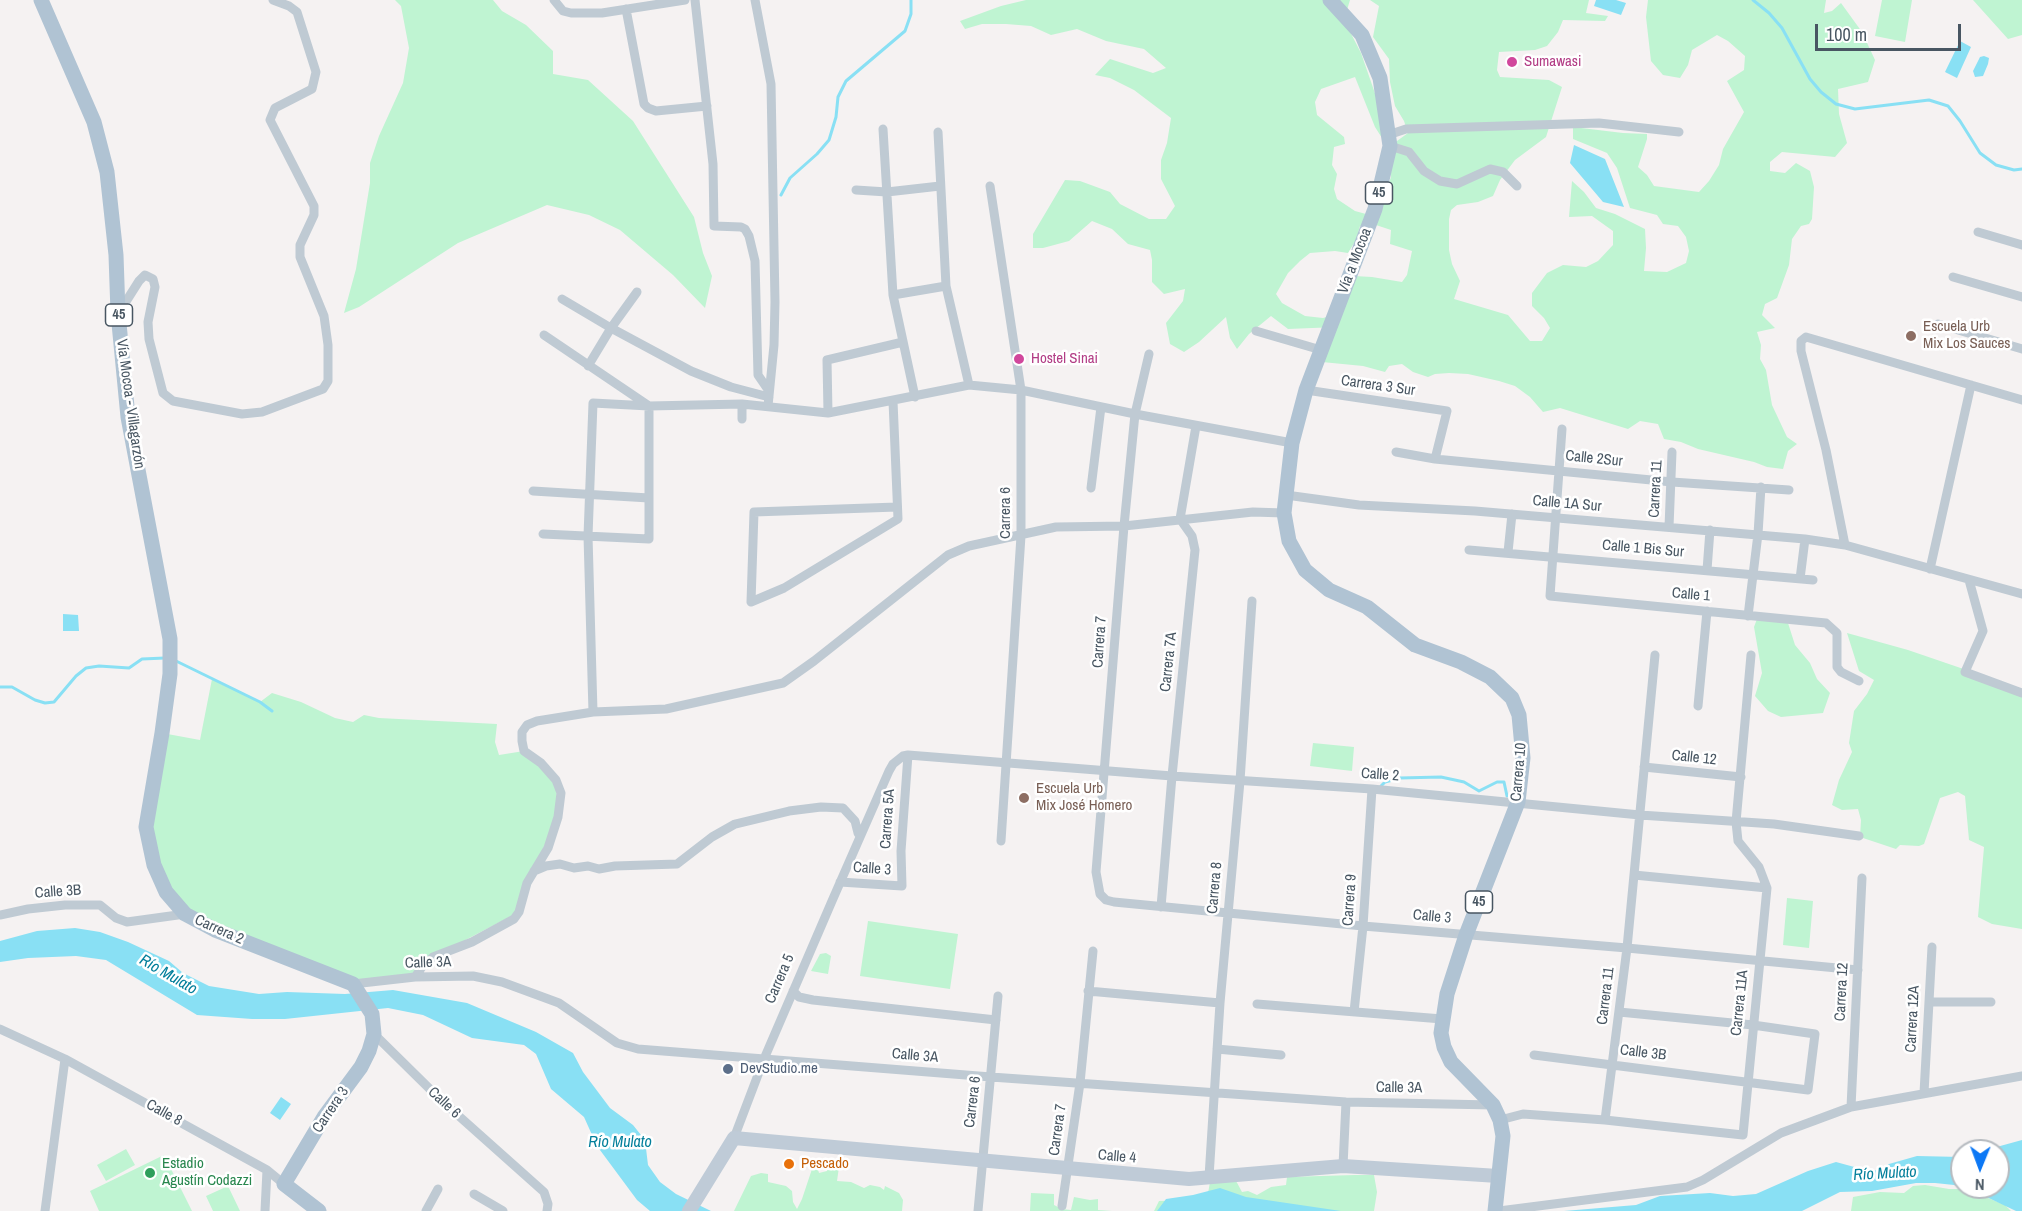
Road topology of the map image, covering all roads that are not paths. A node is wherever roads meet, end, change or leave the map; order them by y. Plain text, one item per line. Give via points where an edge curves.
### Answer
1 (41, 0) edge
2 (273, 0) edge
3 (554, 0) edge
4 (562, 0) edge
5 (685, 0) edge
6 (695, 0) edge
7 (755, 0) edge
8 (1330, 0) edge
9 (626, 9) junction
10 (563, 11) junction
11 (707, 106) junction
12 (883, 129) dead end
13 (938, 132) dead end
14 (1679, 132) dead end
15 (1389, 141) junction
16 (940, 186) junction
17 (990, 186) dead end
18 (1517, 186) dead end
19 (856, 190) dead end
20 (887, 192) junction
21 (1978, 232) dead end
22 (2022, 245) edge
23 (1953, 277) dead end
24 (946, 286) junction
25 (637, 292) dead end
26 (893, 295) junction
27 (2022, 297) edge
28 (562, 299) dead end
29 (118, 313) junction
30 (774, 322) junction
31 (1938, 324) dead end
32 (756, 327) junction
33 (611, 328) junction
34 (1256, 331) dead end
35 (544, 335) dead end
36 (903, 342) junction
37 (2022, 349) edge
38 (1321, 350) junction
39 (1149, 354) dead end
40 (588, 366) junction
41 (969, 385) junction
42 (1971, 385) junction
43 (1021, 390) junction
44 (1306, 390) junction
45 (915, 397) junction
46 (769, 398) junction
47 (2022, 400) edge
48 (892, 401) junction
49 (742, 404) junction
50 (649, 406) junction
51 (1101, 407) junction
52 (828, 413) junction
53 (1135, 414) junction
54 (742, 419) dead end
55 (1196, 426) junction
56 (1562, 429) dead end
57 (1292, 443) junction
58 (1396, 452) dead end
59 (1672, 452) dead end
60 (1435, 459) junction
61 (1559, 471) junction
62 (1672, 482) junction
63 (1761, 487) junction
64 (1091, 488) dead end
65 (1790, 490) dead end
66 (533, 491) dead end
67 (589, 495) junction
68 (1286, 495) junction
69 (649, 498) junction
70 (897, 507) junction
71 (1284, 513) junction
72 (1512, 514) junction
73 (1555, 518) junction
74 (1180, 519) junction
75 (1124, 526) junction
76 (1669, 527) junction
77 (1710, 531) junction
78 (543, 534) dead end
79 (1758, 534) junction
80 (588, 536) junction
81 (1021, 536) junction
82 (1805, 539) junction
83 (1845, 545) junction
84 (1469, 550) dead end
85 (1508, 552) junction
86 (1554, 556) junction
87 (1930, 569) junction
88 (1707, 570) junction
89 (1754, 574) junction
90 (1800, 579) junction
91 (1813, 580) dead end
92 (1969, 580) junction
93 (2022, 594) edge
94 (1252, 601) dead end
95 (1707, 611) junction
96 (1748, 616) junction
97 (1655, 655) dead end
98 (1751, 655) dead end
99 (170, 674) joint
100 (1859, 681) dead end
101 (2022, 693) edge
102 (1698, 706) dead end
103 (593, 712) junction
104 (908, 755) junction
105 (898, 759) joint
106 (1007, 762) junction
107 (1644, 768) junction
108 (1105, 771) junction
109 (1172, 776) junction
110 (1741, 777) junction
111 (1240, 781) junction
112 (1372, 789) junction
113 (1518, 802) junction
114 (1640, 814) junction
115 (1736, 822) junction
116 (860, 836) junction
117 (1859, 836) dead end
118 (1001, 841) dead end
119 (532, 872) junction
120 (1096, 872) joint
121 (1634, 874) junction
122 (1862, 878) dead end
123 (840, 882) junction
124 (902, 886) joint
125 (1767, 888) junction
126 (1161, 906) junction
127 (1228, 913) junction
128 (185, 914) junction
129 (0, 915) edge
130 (1363, 926) junction
131 (1466, 935) junction
132 (1932, 947) dead end
133 (1627, 948) junction
134 (1093, 951) dead end
135 (1760, 960) junction
136 (1858, 970) junction
137 (415, 977) junction
138 (355, 986) junction
139 (793, 991) junction
140 (1088, 991) junction
141 (998, 996) dead end
142 (1929, 1002) junction
143 (1991, 1002) dead end
144 (1220, 1003) junction
145 (1257, 1004) dead end
146 (1353, 1012) junction
147 (1619, 1012) junction
148 (1442, 1019) junction
149 (996, 1020) junction
150 (1753, 1025) junction
151 (0, 1029) edge
152 (374, 1034) junction
153 (1217, 1048) junction
154 (1281, 1055) dead end
155 (1534, 1055) dead end
156 (65, 1059) junction
157 (764, 1059) junction
158 (1613, 1065) junction
159 (2022, 1076) edge
160 (992, 1077) junction
161 (1748, 1081) junction
162 (1080, 1083) junction
163 (1924, 1092) junction
164 (1214, 1093) junction
165 (1346, 1102) junction
166 (1493, 1105) junction
167 (1851, 1107) junction
168 (1500, 1120) junction
169 (1605, 1120) junction
170 (734, 1138) junction
171 (981, 1162) junction
172 (1343, 1166) junction
173 (267, 1170) junction
174 (1067, 1170) junction
175 (1498, 1176) junction
176 (1209, 1177) junction
177 (284, 1184) junction
178 (438, 1190) dead end
179 (474, 1194) dead end
180 (1062, 1206) dead end
181 (45, 1211) edge
182 (265, 1211) edge
183 (319, 1211) edge
184 (426, 1211) edge
185 (503, 1211) edge
186 (548, 1211) edge
187 (689, 1211) edge
188 (978, 1211) edge
189 (1495, 1211) edge
190 (1499, 1211) edge

1 - 29 main road, Vía Mocoa - Villagarzón / 45 via 94,122 108,184
2 - 29 street via 297,12 316,72 312,89 275,108 270,120 314,206 314,215 300,245 300,257 324,316 328,381 323,389 262,412 242,414 173,401 163,393 149,339 153,279 145,275
3 - 10 street
4 - 10 street
5 - 9 street
6 - 11 street
7 - 30 street via 771,84
8 - 15 main road, Vía a Mocoa / 45 via 1362,35 1380,78
9 - 10 street via 603,13
9 - 11 street via 644,104 656,111
11 - 32 street via 714,226 741,227 749,237 755,261
12 - 20 street
13 - 16 street
14 - 15 street via 1599,123 1406,129
15 - 18 street via 1410,152 1424,171 1440,181 1457,184 1490,169 1503,172
15 - 38 main road, Vía a Mocoa / 45 via 1376,208
16 - 20 street
16 - 24 street
17 - 43 street, Carrera 6
19 - 20 street
20 - 26 street
21 - 22 street
23 - 27 street
24 - 26 street
24 - 41 street
25 - 33 street
26 - 36 street
28 - 33 street
29 - 99 main road, Vía Mocoa - Villagarzón / 45 via 128,417 170,639
30 - 32 street
30 - 46 street
31 - 37 street
32 - 46 street via 758,375
33 - 40 street
33 - 46 street via 691,370
34 - 38 street
35 - 40 street
36 - 45 street
36 - 52 street via 827,360
38 - 44 main road, Vía a Mocoa / 45
39 - 53 street, Carrera 7
40 - 50 street
41 - 43 street
41 - 45 street
42 - 47 street
42 - 83 street via 1806,337 1801,340
42 - 87 street
43 - 51 street
43 - 81 street, Carrera 6
44 - 57 main road, Carrera 10 / 45
44 - 60 street, Carrera 3 Sur via 1447,411
45 - 48 street
46 - 49 street
46 - 52 street
48 - 52 street
48 - 70 street
49 - 50 street
49 - 54 street
50 - 67 street via 593,403
50 - 69 street
51 - 53 street
51 - 64 street
53 - 55 street
53 - 75 street, Carrera 7
55 - 57 street
55 - 74 street
56 - 61 street
57 - 68 main road, Carrera 10 / 45
58 - 60 street, Calle 2Sur
59 - 62 street, Carrera 11
60 - 61 street, Calle 2Sur
61 - 62 street, Calle 2Sur
61 - 73 street
62 - 63 street, Calle 2Sur
62 - 76 street, Carrera 11
63 - 65 street, Calle 2Sur
63 - 79 street
66 - 67 street
67 - 69 street
67 - 80 street
68 - 71 main road, Carrera 10 / 45
68 - 72 street, Calle 1A Sur via 1359,505
69 - 80 street via 649,539
70 - 70 street via 898,519 784,588 752,602 754,512
71 - 74 street
71 - 113 main road, Carrera 10 / 45 via 1289,540 1305,570 1329,590 1367,608 1415,645 1490,677 1512,698 1522,738
72 - 73 street, Calle 1A Sur
72 - 85 street
73 - 76 street, Calle 1A Sur
73 - 86 street
74 - 75 street
74 - 109 street, Carrera 7A via 1192,536 1195,550
75 - 81 street via 1056,527
75 - 108 street, Carrera 7
76 - 77 street, Calle 1A Sur
77 - 79 street, Calle 1A Sur
77 - 88 street
78 - 80 street
79 - 82 street, Calle 1A Sur
79 - 89 street
80 - 103 street
81 - 103 street via 969,546 948,555 783,683 666,709
81 - 106 street, Carrera 6
82 - 83 street, Calle 1A Sur
82 - 90 street
83 - 87 street, Calle 1A Sur
84 - 85 street, Calle 1 Bis Sur
85 - 86 street, Calle 1 Bis Sur
86 - 88 street, Calle 1 Bis Sur
86 - 95 street, Calle 1 via 1550,596
87 - 92 street, Calle 1A Sur
88 - 89 street, Calle 1 Bis Sur
89 - 90 street, Calle 1 Bis Sur
89 - 96 street
90 - 91 street, Calle 1 Bis Sur
92 - 93 street, Calle 1A Sur
92 - 101 street via 1983,631 1965,672
94 - 111 street, Carrera 8
95 - 96 street, Calle 1
95 - 102 street
96 - 100 street, Calle 1 via 1829,625 1837,633 1837,668
97 - 107 street, Carrera 11
98 - 110 street
99 - 128 main road, Carrera 2 via 146,827 154,865 166,892
103 - 119 street via 537,721 522,732 524,752 541,763 556,780 561,793 554,834
104 - 105 street, Calle 2
104 - 106 street, Calle 2
104 - 124 street, Carrera 5A
105 - 116 street, Carrera 5
106 - 108 street, Calle 2
106 - 118 street, Carrera 6
107 - 110 street, Calle 12
107 - 114 street, Carrera 11
108 - 109 street, Calle 2
108 - 120 street, Carrera 7
109 - 111 street, Calle 2
109 - 126 street, Carrera 7A
110 - 115 street
111 - 112 street, Calle 2
111 - 127 street, Carrera 8
112 - 113 street, Calle 2
112 - 130 street, Carrera 9
113 - 114 street, Calle 2
113 - 131 main road, Carrera 10 / 45
114 - 115 street, Calle 2
114 - 121 street, Carrera 11
115 - 117 street, Calle 2
115 - 125 street, Carrera 11A via 1738,841 1759,867
116 - 119 street via 855,821 843,808 820,807 735,824 677,864 599,869 560,864
116 - 123 street, Carrera 5
119 - 137 street via 514,919 433,957
120 - 126 street, Calle 3 via 1106,900
121 - 125 street
121 - 133 street, Carrera 11
122 - 136 street, Carrera 12
123 - 124 street, Calle 3
123 - 139 street, Carrera 5
125 - 135 street, Carrera 11A
126 - 127 street, Calle 3
127 - 130 street, Calle 3
127 - 144 street, Carrera 8
128 - 129 street, Calle 3B via 127,922 100,905 65,905
128 - 138 main road, Carrera 2 via 215,930
130 - 131 street, Calle 3
130 - 146 street, Carrera 9
131 - 133 street, Calle 3
131 - 148 main road, Carrera 10 / 45
132 - 142 street, Carrera 12A
133 - 135 street, Calle 3
133 - 147 street, Carrera 11
134 - 140 street, Carrera 7
135 - 136 street, Calle 3
135 - 150 street, Carrera 11A
136 - 167 street, Carrera 12
137 - 138 street, Calle 3A
137 - 157 street, Calle 3A via 473,976 502,982 559,1003 627,1048
138 - 152 main road via 372,1014
139 - 149 street via 799,997 813,1000
139 - 157 street, Carrera 5
140 - 144 street
140 - 162 street, Carrera 7
141 - 149 street, Carrera 6
142 - 143 street
142 - 163 street, Carrera 12A
144 - 153 street, Carrera 8
145 - 146 street
146 - 148 street
147 - 150 street
147 - 158 street, Carrera 11
148 - 166 main road, Carrera 10 / 45 via 1441,1033 1451,1062
149 - 160 street, Carrera 6
150 - 161 street, Carrera 11A
150 - 161 street, Calle 3B via 1815,1035 1808,1090
151 - 156 street, Calle 8
152 - 177 main road, Carrera 3 via 361,1068 324,1117
152 - 186 street, Calle 6 via 544,1192
153 - 154 street
153 - 164 street, Carrera 8
155 - 158 street, Calle 3B
156 - 173 street, Calle 8
156 - 181 street
157 - 160 street, Calle 3A
157 - 170 street, Carrera 5
158 - 161 street, Calle 3B
158 - 169 street, Carrera 11
159 - 163 street
160 - 162 street, Calle 3A
160 - 171 street, Carrera 6
161 - 169 street, Carrera 11A via 1743,1135
162 - 164 street, Calle 3A
162 - 174 street, Carrera 7
163 - 167 street
164 - 165 street, Calle 3A
164 - 176 street, Carrera 8
165 - 166 street, Calle 3A
165 - 172 street
166 - 168 main road, Carrera 10 / 45
167 - 190 street via 1781,1133 1687,1187
168 - 169 street via 1523,1114
168 - 175 main road, Carrera 10 / 45 via 1503,1136
170 - 171 main road, Calle 4
170 - 187 main road, Carrera 5
171 - 174 main road, Calle 4
171 - 188 street, Carrera 6
172 - 175 main road, Calle 4
172 - 176 main road, Calle 4
173 - 177 street, Calle 8
173 - 182 street
174 - 176 main road, Calle 4
174 - 180 street, Carrera 7
175 - 189 main road, Carrera 10
177 - 183 main road, Calle 8
178 - 184 street
179 - 185 street

